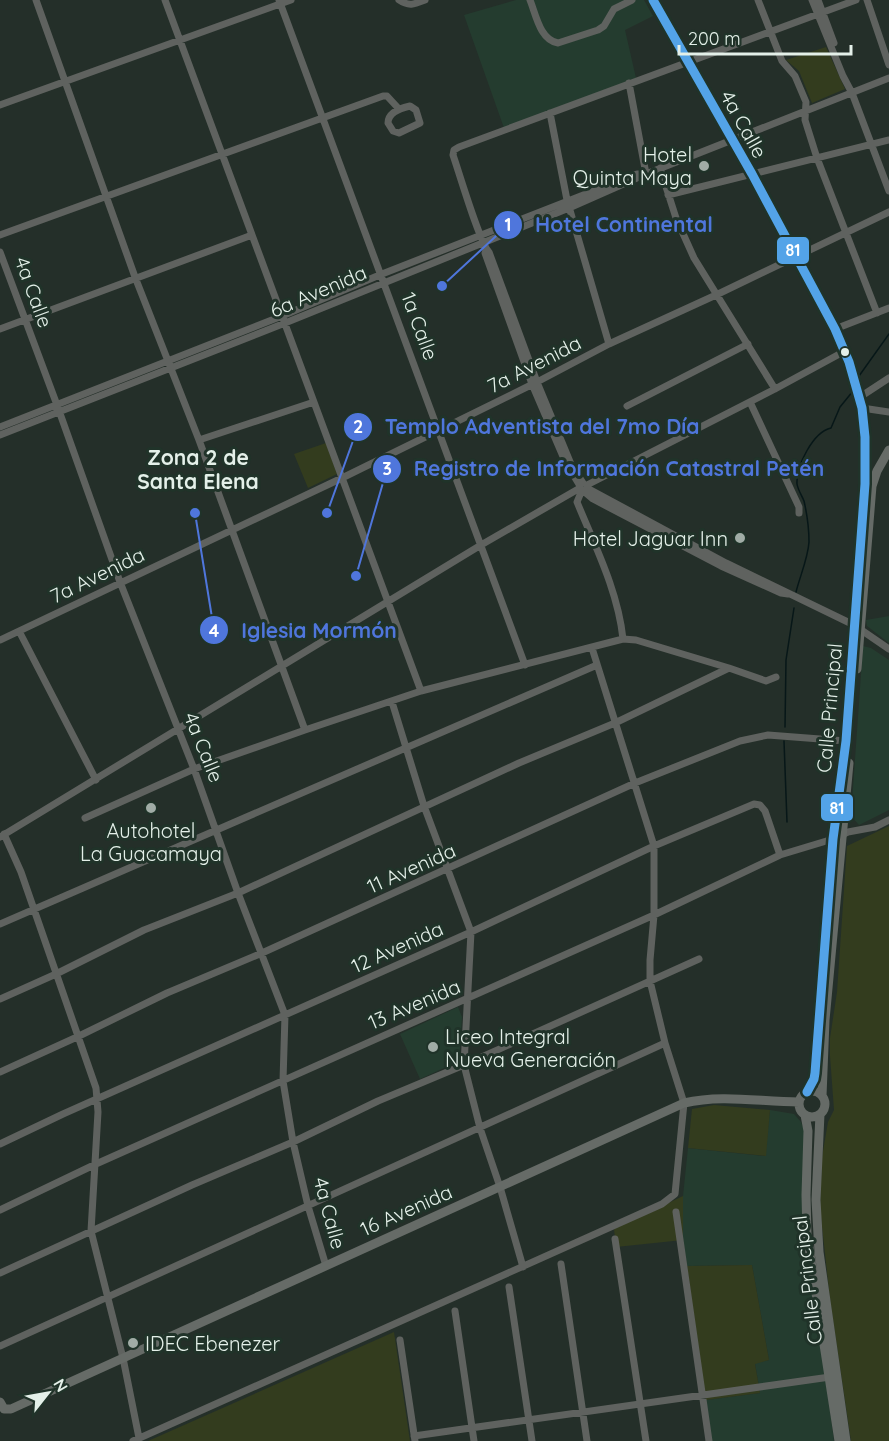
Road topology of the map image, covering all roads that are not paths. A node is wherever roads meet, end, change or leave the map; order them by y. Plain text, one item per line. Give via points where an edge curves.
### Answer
1 (36, 0) edge
2 (165, 0) edge
3 (291, 0) edge
4 (425, 0) edge
5 (530, 0) edge
6 (632, 0) edge
7 (653, 0) edge
8 (758, 0) edge
9 (812, 0) edge
10 (818, 0) edge
11 (856, 0) edge
12 (867, 0) edge
13 (280, 2) edge
14 (403, 2) edge
15 (820, 13) junction
16 (770, 31) junction
17 (180, 40) junction
18 (688, 61) junction
19 (889, 65) edge
20 (889, 78) edge
21 (65, 81) junction
22 (629, 83) junction
23 (852, 93) junction
24 (0, 105) edge
25 (399, 109) junction
26 (550, 112) junction
27 (806, 112) junction
28 (323, 119) junction
29 (732, 140) junction
30 (889, 140) edge
31 (871, 144) junction
32 (222, 154) junction
33 (818, 158) junction
34 (660, 168) junction
35 (646, 174) junction
36 (752, 174) junction
37 (889, 191) edge
38 (668, 195) junction
39 (107, 196) junction
40 (568, 204) junction
41 (889, 212) edge
42 (846, 233) junction
43 (0, 235) edge
44 (252, 235) junction
45 (482, 238) junction
46 (0, 252) edge
47 (796, 257) junction
48 (135, 278) junction
49 (383, 278) junction
50 (716, 296) junction
51 (889, 308) edge
52 (878, 313) junction
53 (24, 320) junction
54 (283, 320) junction
55 (0, 329) edge
56 (835, 329) junction
57 (609, 344) junction
58 (748, 344) junction
59 (845, 351) junction
60 (169, 365) junction
61 (889, 378) edge
62 (535, 383) junction
63 (775, 389) junction
64 (860, 397) junction
65 (314, 402) junction
66 (750, 402) junction
67 (627, 406) dead end
68 (59, 408) junction
69 (862, 408) junction
70 (889, 412) edge
71 (0, 427) edge
72 (439, 429) junction
73 (0, 435) edge
74 (199, 440) junction
75 (889, 450) edge
76 (865, 469) joint
77 (342, 478) junction
78 (583, 487) junction
79 (799, 513) dead end
80 (231, 529) junction
81 (481, 545) junction
82 (120, 582) junction
83 (388, 602) junction
84 (857, 627) junction
85 (19, 631) junction
86 (623, 639) junction
87 (0, 640) edge
88 (592, 648) junction
89 (889, 649) edge
90 (597, 664) junction
91 (525, 665) junction
92 (282, 667) junction
93 (729, 668) junction
94 (776, 677) dead end
95 (421, 691) junction
96 (392, 702) junction
97 (615, 723) junction
98 (177, 730) junction
99 (305, 730) junction
100 (846, 741) junction
101 (407, 747) junction
102 (194, 769) junction
103 (96, 780) junction
104 (635, 783) junction
105 (424, 806) junction
106 (85, 818) dead end
107 (889, 820) edge
108 (216, 830) junction
109 (843, 835) junction
110 (2, 836) edge
111 (833, 839) junction
112 (654, 846) junction
113 (780, 855) junction
114 (449, 869) junction
115 (238, 893) junction
116 (33, 910) junction
117 (654, 915) junction
118 (0, 924) edge
119 (471, 932) junction
120 (261, 953) junction
121 (699, 958) dead end
122 (56, 974) junction
123 (650, 981) junction
124 (0, 999) edge
125 (468, 999) junction
126 (285, 1015) junction
127 (77, 1037) junction
128 (665, 1043) junction
129 (464, 1065) junction
130 (0, 1072) edge
131 (283, 1081) junction
132 (807, 1092) junction
133 (822, 1096) junction
134 (97, 1098) junction
135 (799, 1102) junction
136 (684, 1103) junction
137 (820, 1114) junction
138 (805, 1115) junction
139 (480, 1128) junction
140 (293, 1142) junction
141 (0, 1144) edge
142 (96, 1164) junction
143 (500, 1187) junction
144 (308, 1206) junction
145 (0, 1210) edge
146 (676, 1212) dead end
147 (91, 1231) junction
148 (615, 1239) dead end
149 (561, 1264) dead end
150 (326, 1266) junction
151 (523, 1267) junction
152 (0, 1273) edge
153 (509, 1287) dead end
154 (108, 1297) junction
155 (455, 1311) dead end
156 (400, 1340) dead end
157 (0, 1346) edge
158 (123, 1358) junction
159 (830, 1377) junction
160 (703, 1395) junction
161 (640, 1404) junction
162 (1, 1409) edge
163 (583, 1412) junction
164 (529, 1420) junction
165 (472, 1428) junction
166 (136, 1439) edge
167 (414, 1439) edge
168 (474, 1441) edge
169 (532, 1441) edge
170 (587, 1441) edge
171 (646, 1441) edge
172 (709, 1441) edge
173 (839, 1441) edge
174 (846, 1441) edge

1 - 21 street
2 - 17 street
3 - 13 street
4 - 14 street via 413,5
5 - 6 street via 539,25 553,42 598,30 614,9
7 - 18 main road, 4a Calle
8 - 16 street
9 - 15 street
10 - 15 street
11 - 15 street
12 - 19 street
13 - 17 street
13 - 28 street, 1a Calle
15 - 16 street
15 - 23 street
16 - 18 street
16 - 27 street via 782,60 795,76
17 - 21 street
17 - 32 street
18 - 22 street
18 - 29 main road, 4a Calle
20 - 23 street, 6a Avenida
21 - 24 street
21 - 39 street
22 - 26 street
22 - 35 street
23 - 27 street, 6a Avenida
23 - 31 street
25 - 25 street via 415,108 420,123 399,133 393,131 388,119
25 - 28 street via 385,96
26 - 40 street
26 - 45 street via 454,150
27 - 29 street, 6a Avenida
27 - 33 street
28 - 32 street
28 - 49 street, 1a Calle
29 - 34 street, 6a Avenida
29 - 36 main road, 4a Calle
30 - 31 street
31 - 33 street
31 - 37 street
32 - 39 street
32 - 44 street
33 - 36 street
33 - 42 street
34 - 35 street, 6a Avenida
34 - 38 street
35 - 40 street, 6a Avenida
36 - 38 street
36 - 47 main road, 4a Calle
38 - 50 street via 684,238
39 - 43 street
39 - 48 street
40 - 45 street, 6a Avenida
40 - 57 street
41 - 42 street, 7a Avenida
42 - 47 street, 7a Avenida
42 - 52 street
44 - 48 street
44 - 54 street
45 - 49 street, 6a Avenida
45 - 62 street
46 - 53 street, 4a Calle
47 - 50 street, 7a Avenida
47 - 56 main road, 4a Calle
48 - 53 street
48 - 60 street
49 - 54 street, 6a Avenida
49 - 72 street, 1a Calle
50 - 57 street, 7a Avenida
50 - 58 street
51 - 52 street
52 - 56 street
53 - 55 street
53 - 68 street, 4a Calle
54 - 60 street, 6a Avenida
54 - 65 street
56 - 59 main road, 4a Calle
57 - 62 street, 7a Avenida
58 - 63 street
58 - 67 street
59 - 63 street
59 - 64 main road, 4a Calle
60 - 68 street, 6a Avenida
60 - 74 street
61 - 64 street
62 - 72 street, 7a Avenida
62 - 78 street via 569,470
63 - 66 street
64 - 69 main road, 4a Calle
65 - 74 street
65 - 77 street
66 - 78 street
66 - 79 street
68 - 71 street, 6a Avenida
68 - 73 street, 6a Avenida
68 - 82 street, 4a Calle
69 - 70 street
69 - 76 main road, 4a Calle
72 - 77 street, 7a Avenida
72 - 81 street, 1a Calle
74 - 80 street
75 - 84 main road, Calle Principal via 872,486
76 - 84 main road, Calle Principal
77 - 80 street, 7a Avenida
77 - 83 street
78 - 81 street
78 - 84 street via 593,499 721,566
78 - 86 street via 577,502 612,590
80 - 82 street, 7a Avenida
80 - 92 street
81 - 83 street
81 - 91 street, 1a Calle
82 - 85 street, 7a Avenida
82 - 98 street, 4a Calle
83 - 92 street
83 - 95 street
84 - 89 street
84 - 100 main road, Calle Principal
84 - 109 main road, Calle Principal
85 - 87 street, 7a Avenida
85 - 103 street
86 - 88 street
86 - 93 street
88 - 90 street
88 - 91 street
90 - 97 street
90 - 101 street
91 - 95 street
92 - 98 street
92 - 99 street
93 - 94 street via 766,681
93 - 97 street
95 - 96 street
96 - 99 street
96 - 101 street
97 - 104 street
97 - 105 street
98 - 102 street, 4a Calle
98 - 103 street
99 - 102 street
100 - 104 street, 11 Avenida via 768,735 740,741
100 - 111 main road, Calle Principal
101 - 105 street
101 - 108 street
102 - 106 street
102 - 108 street, 4a Calle
103 - 110 street
104 - 112 street
104 - 114 street, 11 Avenida
105 - 114 street
105 - 115 street
107 - 109 street, 13 Avenida
108 - 115 street, 4a Calle
108 - 116 street
109 - 111 street, 13 Avenida
109 - 133 main road, Calle Principal via 825,1020
110 - 116 street via 21,872
111 - 113 street, 13 Avenida
111 - 132 main road, Calle Principal via 814,1079
112 - 113 street, 12 Avenida via 754,804 765,811
112 - 117 street
112 - 119 street, 12 Avenida
113 - 117 street, 13 Avenida
114 - 119 street
114 - 120 street, 11 Avenida
115 - 120 street, 4a Calle
115 - 122 street via 144,930
116 - 118 street
116 - 122 street
117 - 123 street
117 - 125 street, 13 Avenida
119 - 125 street
119 - 126 street, 12 Avenida
120 - 126 street, 4a Calle
120 - 127 street, 11 Avenida
121 - 123 street
122 - 124 street
122 - 127 street
123 - 128 street
123 - 129 street
125 - 129 street
125 - 131 street, 13 Avenida
126 - 131 street, 4a Calle
126 - 134 street, 12 Avenida
127 - 130 street, 11 Avenida
127 - 134 street
128 - 136 street
128 - 139 street
129 - 139 street
129 - 140 street
131 - 140 street, 4a Calle
131 - 142 street, 13 Avenida
132 - 133 main road via 815,1091
132 - 135 main road
133 - 137 main road via 825,1105
134 - 141 street, 12 Avenida
134 - 142 street
135 - 136 main road, 16 Avenida via 725,1098
135 - 138 main road
136 - 143 main road, 16 Avenida
136 - 151 street via 675,1194 662,1204
137 - 138 main road
137 - 174 main road, Calle Principal via 816,1200 819,1252
138 - 159 main road, Calle Principal via 807,1235
139 - 143 street
139 - 144 street
140 - 144 street, 4a Calle
140 - 147 street
142 - 145 street, 13 Avenida
142 - 147 street
143 - 150 main road, 16 Avenida
143 - 151 street
144 - 150 street, 4a Calle
144 - 154 street
146 - 160 street
147 - 152 street
147 - 154 street
148 - 161 street
149 - 163 street
150 - 158 main road, 16 Avenida
151 - 166 street
153 - 164 street
154 - 157 street
154 - 158 street
155 - 165 street
156 - 167 street
158 - 162 main road, 16 Avenida via 11,1409
158 - 166 street
159 - 160 street
159 - 173 main road, Calle Principal
160 - 161 street
160 - 172 street
161 - 163 street
161 - 171 street
163 - 164 street
163 - 170 street
164 - 165 street
164 - 169 street
165 - 167 street
165 - 168 street

